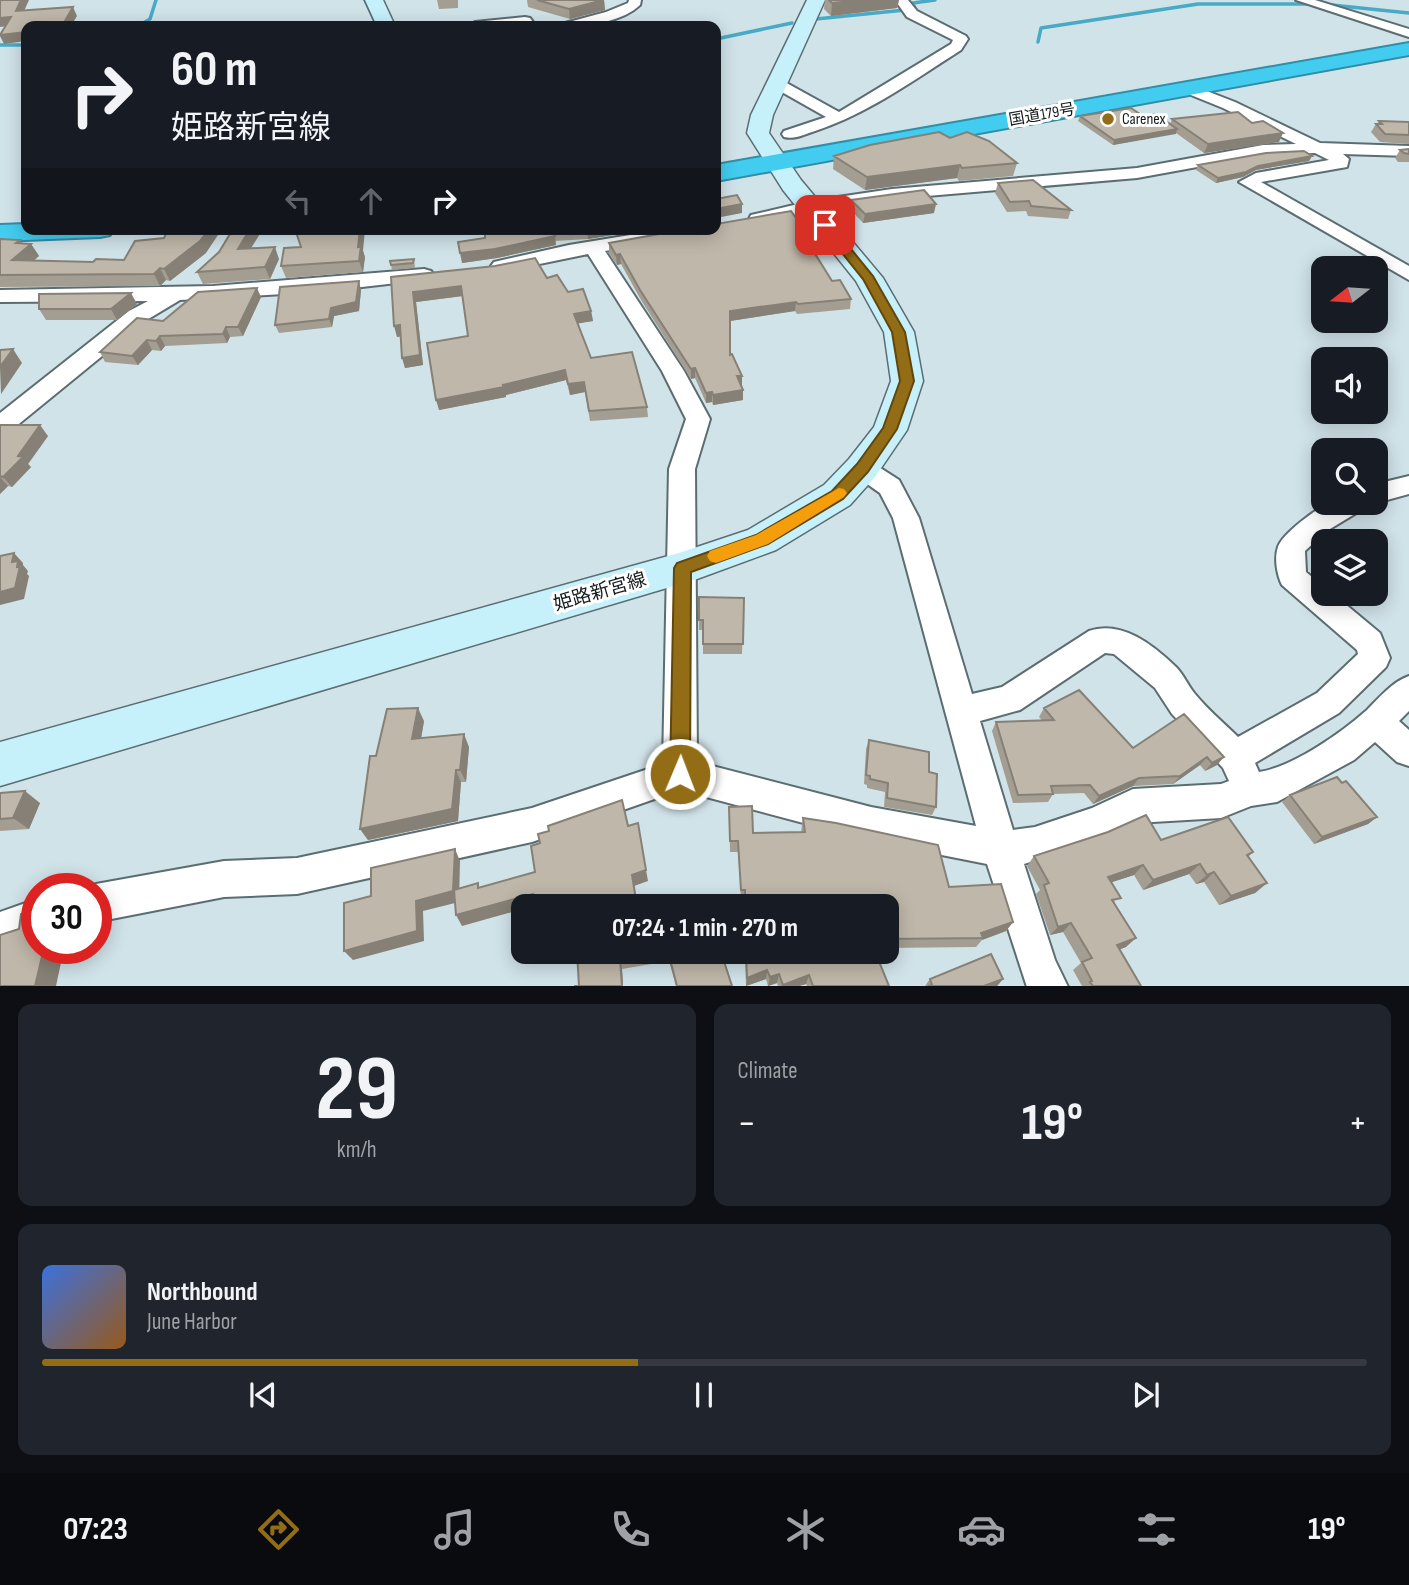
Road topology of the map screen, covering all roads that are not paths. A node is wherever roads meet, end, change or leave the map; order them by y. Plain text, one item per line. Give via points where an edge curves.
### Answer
1 (374, 0) edge
2 (635, 0) edge
3 (816, 0) edge
4 (1302, 0) edge
5 (908, 1) edge
6 (384, 21) edge
7 (589, 21) edge
8 (1409, 33) edge
9 (1409, 49) edge
10 (778, 84) junction
11 (1186, 88) junction
12 (839, 118) junction
13 (1322, 148) junction
14 (784, 149) junction
15 (1409, 151) edge
16 (721, 171) edge
17 (811, 207) junction
18 (729, 225) edge
19 (21, 232) edge
20 (0, 233) edge
21 (572, 235) edge
22 (667, 235) edge
23 (581, 249) junction
24 (485, 268) edge
25 (449, 272) edge
26 (1409, 274) edge
27 (194, 278) edge
28 (174, 295) junction
29 (0, 296) edge
30 (0, 426) edge
31 (862, 468) junction
32 (1409, 485) edge
33 (1388, 490) edge
34 (1332, 515) edge
35 (683, 568) junction
36 (1409, 690) edge
37 (963, 710) junction
38 (1376, 722) junction
39 (1409, 751) edge
40 (1235, 757) junction
41 (0, 764) edge
42 (680, 774) junction
43 (1251, 790) junction
44 (1002, 849) junction
45 (112, 900) edge
46 (21, 924) edge
47 (0, 931) edge
48 (1048, 986) edge

1 - 6 main road
2 - 7 street via 634,5
3 - 10 main road, 姫路新宮線
4 - 8 street
5 - 12 street via 912,14 961,39 956,47
9 - 11 highway, 国道179号
10 - 12 street
10 - 14 main road, 姫路新宮線 via 758,134
11 - 13 street
11 - 14 highway, 国道179号
12 - 14 street
13 - 15 street
13 - 17 street via 1264,150 1137,173 892,194
13 - 26 street via 1341,163 1248,182
14 - 16 highway, 国道179号
14 - 17 main road, 姫路新宮線
17 - 18 street
17 - 31 main road, 姫路新宮線 via 869,278 899,332 907,381 890,429
19 - 20 highway
21 - 23 street
22 - 23 street
23 - 24 street
23 - 35 street via 673,371 698,419 682,469
25 - 28 street
27 - 28 street
28 - 29 street
28 - 30 street via 137,316
31 - 35 main road, 姫路新宮線 via 837,495 762,540
31 - 37 street via 890,487 906,518
32 - 33 street
34 - 40 street via 1291,548 1292,577 1369,642 1375,658 1328,703
35 - 41 main road, 姫路新宮線
35 - 42 street
36 - 38 street
37 - 40 street via 1009,700 1100,640 1121,642 1166,678 1183,704
37 - 44 street
38 - 39 street
38 - 43 street via 1342,749 1278,786
40 - 43 street
42 - 44 street via 871,824
42 - 45 street via 506,831 297,876 224,879
43 - 44 street via 1221,801 1133,806 1035,845
44 - 48 street
46 - 47 street

